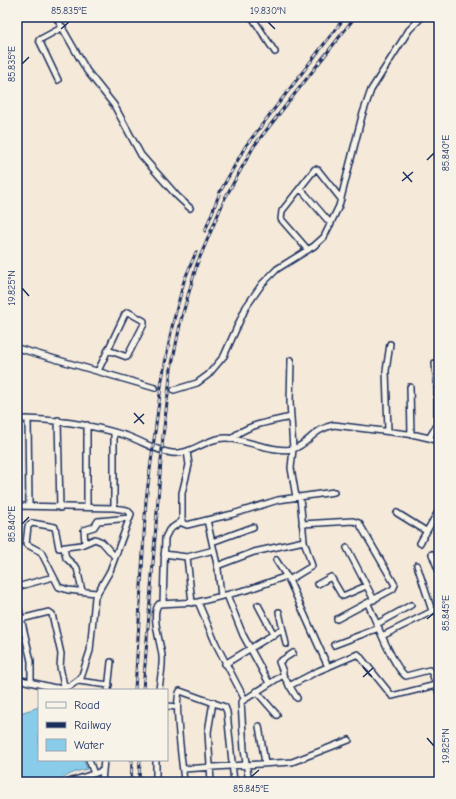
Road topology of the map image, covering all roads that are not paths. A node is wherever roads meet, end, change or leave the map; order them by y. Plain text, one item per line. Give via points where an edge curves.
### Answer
1 (56, 17) edge
2 (252, 17) edge
3 (422, 17) edge
4 (63, 27) junction
5 (275, 52) dead end
6 (58, 80) dead end
7 (300, 188) junction
8 (341, 199) junction
9 (190, 208) dead end
10 (331, 224) junction
11 (308, 250) junction
12 (390, 344) dead end
13 (17, 348) edge
14 (108, 350) junction
15 (291, 360) dead end
16 (435, 363) dead end
17 (98, 371) junction
18 (410, 387) dead end
19 (156, 388) dead end
20 (174, 390) dead end
21 (291, 417) junction
22 (17, 419) edge
23 (28, 419) junction
24 (58, 420) junction
25 (87, 425) junction
26 (114, 432) junction
27 (388, 432) junction
28 (411, 435) junction
29 (429, 438) junction
30 (231, 439) junction
31 (439, 442) edge
32 (293, 449) junction
33 (187, 451) junction
34 (334, 492) dead end
35 (298, 497) junction
36 (17, 506) edge
37 (29, 506) junction
38 (87, 507) junction
39 (60, 508) junction
40 (114, 508) junction
41 (439, 510) edge
42 (397, 513) dead end
43 (130, 518) junction
44 (207, 520) junction
45 (182, 521) junction
46 (302, 524) junction
47 (253, 527) dead end
48 (426, 532) junction
49 (304, 541) junction
50 (212, 542) junction
51 (86, 543) junction
52 (420, 543) dead end
53 (64, 548) junction
54 (347, 548) dead end
55 (214, 550) junction
56 (164, 554) junction
57 (432, 554) dead end
58 (115, 557) junction
59 (187, 557) junction
60 (276, 560) dead end
61 (417, 565) dead end
62 (217, 566) junction
63 (439, 572) edge
64 (53, 576) junction
65 (288, 578) junction
66 (318, 584) dead end
67 (366, 586) junction
68 (17, 587) edge
69 (82, 591) junction
70 (96, 593) junction
71 (227, 595) junction
72 (221, 596) junction
73 (374, 600) junction
74 (17, 601) edge
75 (198, 602) junction
76 (163, 603) junction
77 (192, 603) junction
78 (368, 604) junction
79 (258, 605) dead end
80 (411, 605) dead end
81 (439, 608) edge
82 (432, 611) junction
83 (279, 612) dead end
84 (21, 619) junction
85 (338, 619) dead end
86 (378, 626) junction
87 (282, 629) junction
88 (274, 635) junction
89 (382, 636) junction
90 (286, 644) dead end
91 (334, 645) dead end
92 (250, 649) junction
93 (293, 653) dead end
94 (111, 662) dead end
95 (225, 664) junction
96 (328, 667) junction
97 (283, 675) junction
98 (17, 679) edge
99 (78, 681) junction
100 (31, 682) junction
101 (269, 683) junction
102 (436, 685) junction
103 (289, 686) junction
104 (109, 687) edge
105 (65, 689) edge
106 (159, 689) edge
107 (256, 691) junction
108 (439, 693) edge
109 (244, 698) junction
110 (296, 698) dead end
111 (213, 702) junction
112 (168, 706) edge
113 (177, 707) junction
114 (277, 715) dead end
115 (259, 726) dead end
116 (349, 740) dead end
117 (89, 761) edge
118 (104, 761) edge
119 (156, 761) edge
120 (265, 763) junction
121 (247, 765) junction
122 (232, 766) junction
123 (209, 768) junction
124 (183, 769) junction
125 (102, 771) junction
126 (94, 774) junction
127 (69, 782) edge
128 (102, 782) edge
129 (156, 782) edge
130 (184, 782) edge
131 (211, 782) edge
132 (234, 782) edge
133 (250, 782) edge

1 - 4 street
2 - 5 street
3 - 8 street via 409,30 371,90
4 - 6 street via 39,40
4 - 9 street via 87,71 114,104 141,155
7 - 8 street via 317,169
7 - 10 street
7 - 11 street via 280,216
8 - 10 street
10 - 11 street via 324,237
11 - 20 street via 277,269 262,284 244,312 224,356 208,375 198,383
12 - 27 street via 386,371
13 - 17 street
14 - 14 street via 127,357 144,321 128,312 125,314
14 - 17 street
15 - 21 street
16 - 29 street via 437,425
17 - 19 street
18 - 28 street
21 - 30 street via 252,426 240,431
21 - 32 street
22 - 23 street
23 - 24 street
23 - 37 street
24 - 25 street
24 - 39 street
25 - 26 street
25 - 38 street
26 - 33 street via 162,451
26 - 40 street
27 - 28 street
27 - 32 street via 334,425 321,428
28 - 29 street
29 - 31 street
30 - 32 street via 285,450
30 - 33 street via 213,440
32 - 35 street via 291,468
33 - 45 street
34 - 35 street
35 - 44 street via 265,503
35 - 46 street
36 - 37 street
37 - 39 street
38 - 39 street
38 - 40 street
40 - 43 street via 130,512
41 - 48 street
42 - 48 street
43 - 51 street via 98,521 94,527 84,530
43 - 58 street
44 - 45 street via 187,525 182,525
44 - 50 street
45 - 56 street via 166,534
46 - 49 street
46 - 73 street via 354,521 359,523 396,586
47 - 50 street
48 - 52 street
49 - 62 street via 261,550
49 - 65 street via 312,566
50 - 55 street
51 - 53 street
51 - 58 street via 99,540
53 - 64 street via 58,548 55,527 32,523 29,525 26,544 41,552
53 - 69 street via 66,558 76,568
54 - 67 street
55 - 59 street
55 - 62 street
56 - 59 street
56 - 76 street
57 - 63 street
58 - 70 street via 105,581
59 - 77 street
60 - 65 street
61 - 82 street
62 - 72 street
64 - 68 street
64 - 69 street via 63,589
65 - 71 street
65 - 96 street
66 - 67 street via 331,577 343,596
67 - 73 street
69 - 70 street
70 - 99 street via 90,651 87,665
71 - 72 street
71 - 92 street
72 - 75 street
73 - 78 street
74 - 84 street
75 - 77 street
75 - 95 street
76 - 77 street
76 - 106 street via 156,609 162,657
78 - 85 street
78 - 86 street
79 - 88 street
80 - 86 street
81 - 82 street
82 - 89 street
83 - 87 street
84 - 100 street via 30,661
84 - 105 street via 49,612 52,614 61,654 60,667
86 - 89 street
86 - 91 street
87 - 88 street
87 - 90 street
88 - 92 street
89 - 102 street via 405,676 429,670
92 - 95 street
92 - 101 street
93 - 97 street via 279,662
94 - 104 street
95 - 109 street
96 - 102 street via 360,655 392,696
96 - 103 street
97 - 101 street
97 - 103 street
98 - 100 street
99 - 104 street
99 - 105 street
100 - 105 street
101 - 107 street
102 - 108 street
103 - 110 street
107 - 109 street
107 - 114 street
109 - 121 street via 241,716
111 - 113 street via 180,691
111 - 122 street via 223,705 227,712
111 - 123 street via 208,732
112 - 113 street
113 - 124 street
115 - 120 street
116 - 120 street via 292,762
117 - 126 street
118 - 125 street
119 - 129 street
120 - 121 street
121 - 122 street
121 - 133 street
122 - 123 street
122 - 132 street
123 - 124 street
123 - 131 street
124 - 130 street
125 - 126 street
125 - 128 street
126 - 127 street

